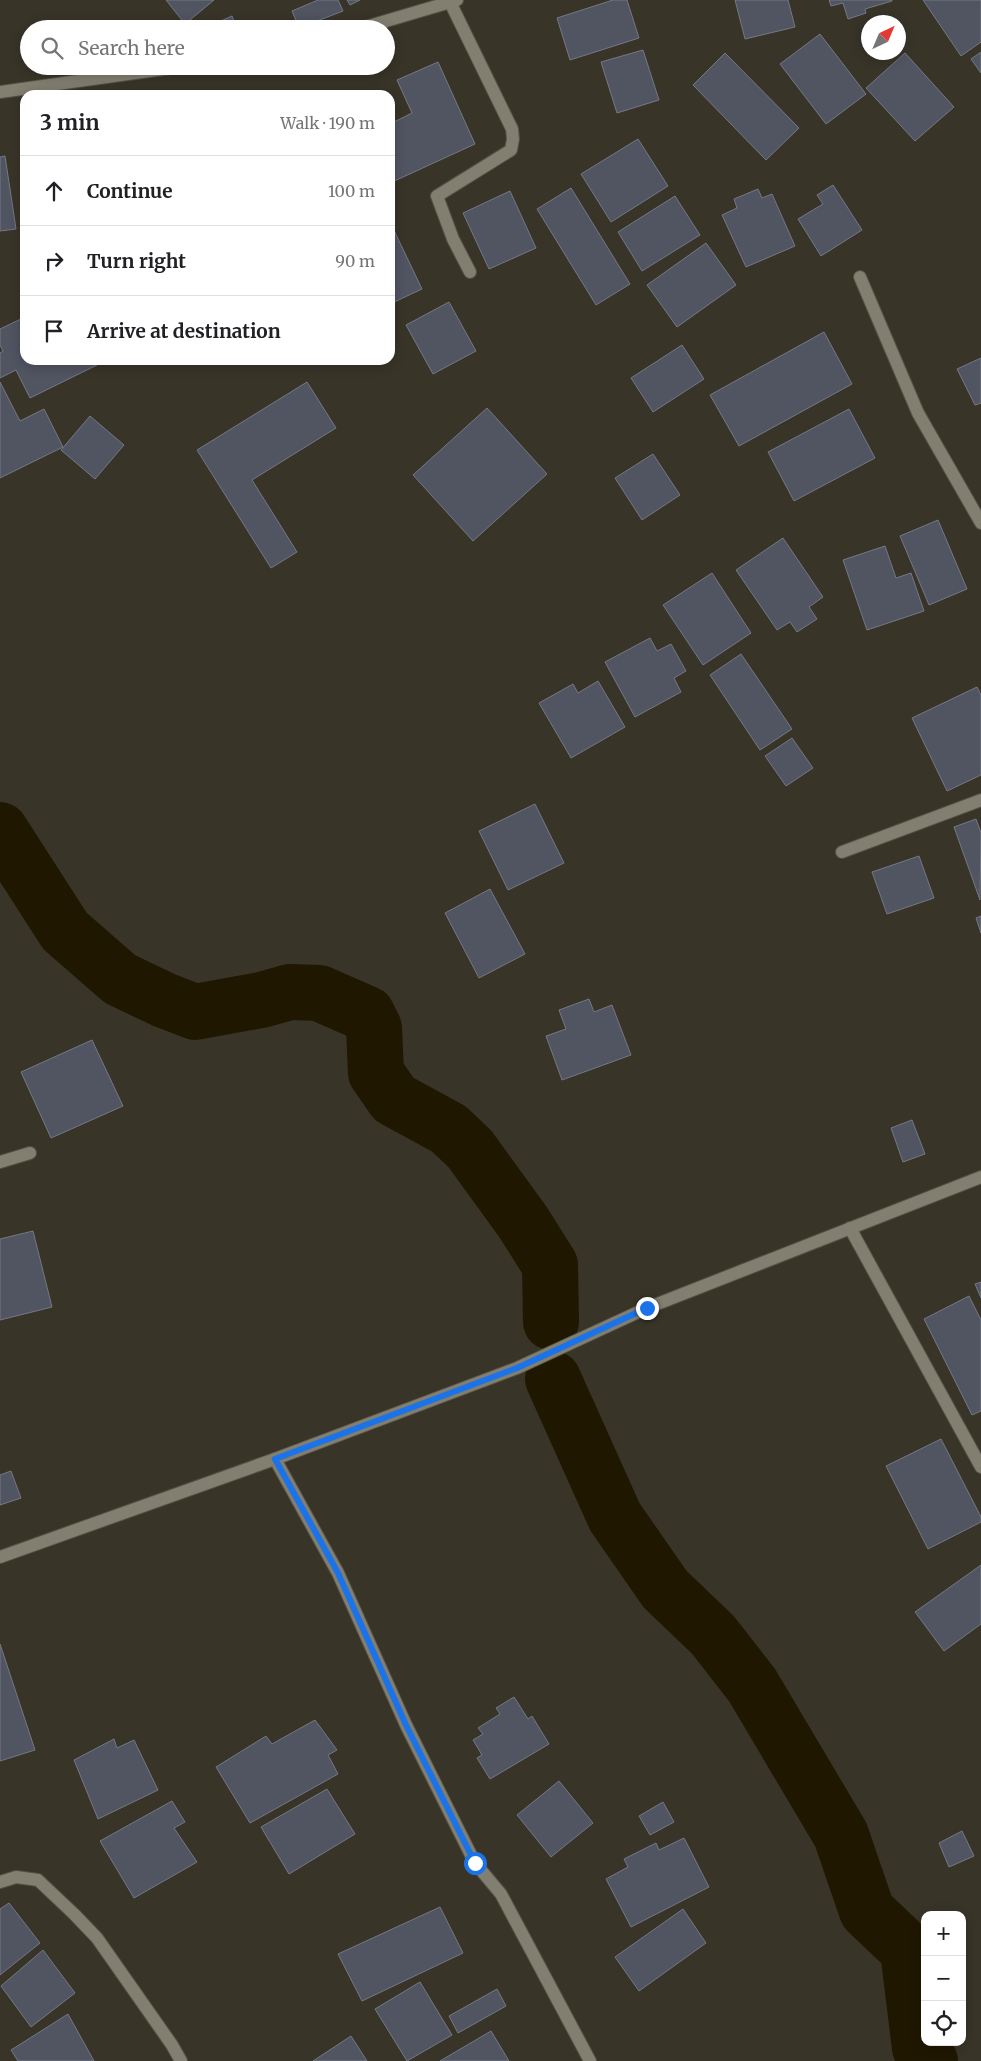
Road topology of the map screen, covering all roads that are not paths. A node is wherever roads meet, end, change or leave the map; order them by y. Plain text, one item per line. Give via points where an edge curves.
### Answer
1 (453, 1) edge
2 (389, 20) edge
3 (121, 75) edge
4 (0, 92) edge
5 (470, 272) dead end
6 (860, 277) dead end
7 (981, 523) edge
8 (981, 800) edge
9 (842, 852) dead end
10 (30, 1153) dead end
11 (0, 1162) edge
12 (981, 1177) edge
13 (850, 1228) junction
14 (275, 1459) junction
15 (981, 1467) edge
16 (0, 1557) edge
17 (0, 1882) edge
18 (181, 2061) edge
19 (590, 2061) edge

1 - 2 street
1 - 5 street via 512,129 511,150 437,196
3 - 4 street
6 - 7 street via 918,413
8 - 9 street
10 - 11 street
12 - 13 street
13 - 14 street via 647,1308 517,1368
13 - 15 street
14 - 16 street
14 - 19 street via 338,1573 406,1725 475,1863 501,1894
17 - 18 street via 16,1877 38,1880 74,1914 97,1938

